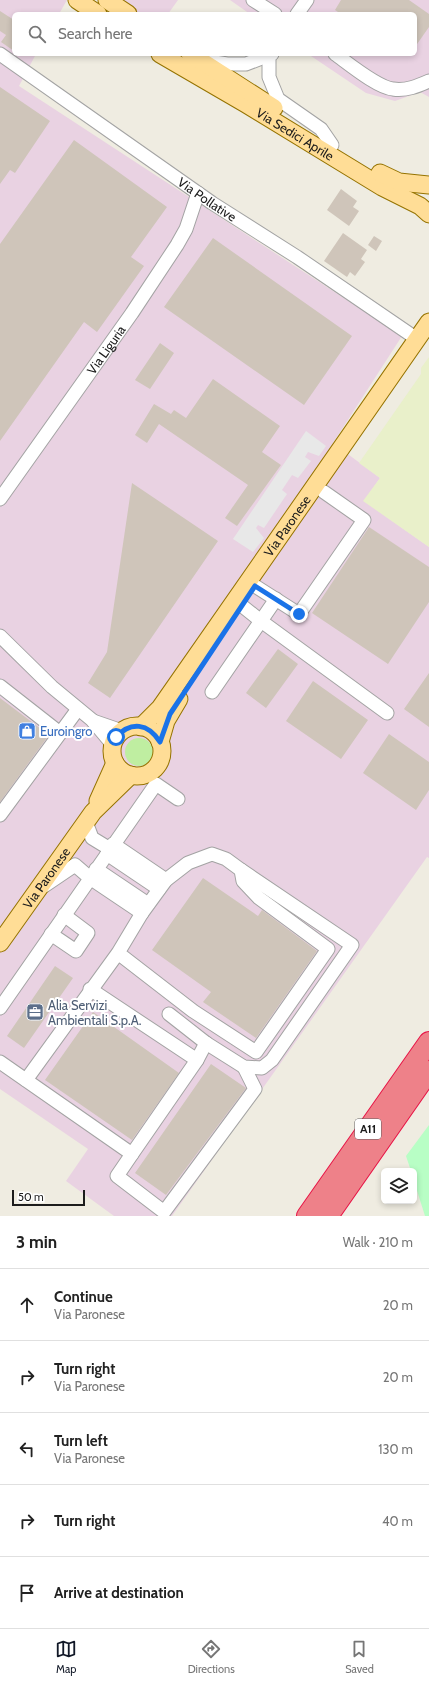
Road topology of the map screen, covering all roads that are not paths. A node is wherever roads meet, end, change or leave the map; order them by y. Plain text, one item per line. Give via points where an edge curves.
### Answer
1 (77, 0) edge
2 (107, 0) edge
3 (307, 0) edge
4 (95, 12) edge
5 (125, 12) edge
6 (298, 12) edge
7 (0, 54) edge
8 (163, 56) edge
9 (265, 56) edge
10 (270, 56) edge
11 (330, 56) edge
12 (339, 56) edge
13 (194, 57) edge
14 (347, 62) junction
15 (429, 81) edge
16 (332, 145) junction
17 (429, 185) edge
18 (198, 193) junction
19 (429, 214) edge
20 (429, 322) edge
21 (423, 340) edge
22 (324, 492) junction
23 (0, 499) edge
24 (255, 586) junction
25 (276, 599) junction
26 (242, 606) junction
27 (261, 621) junction
28 (1, 638) edge
29 (0, 686) edge
30 (212, 692) dead end
31 (78, 708) junction
32 (387, 713) dead end
33 (141, 726) junction
34 (58, 736) junction
35 (117, 738) junction
36 (160, 742) junction
37 (115, 763) junction
38 (131, 775) junction
39 (178, 799) dead end
40 (0, 815) edge
41 (89, 817) junction
42 (110, 849) junction
43 (241, 870) junction
44 (93, 873) junction
45 (162, 884) junction
46 (36, 891) junction
47 (145, 909) junction
48 (64, 915) junction
49 (51, 934) junction
50 (0, 943) edge
51 (118, 953) junction
52 (90, 989) junction
53 (179, 999) junction
54 (0, 1008) edge
55 (169, 1014) junction
56 (157, 1032) junction
57 (429, 1042) edge
58 (206, 1043) junction
59 (197, 1060) junction
60 (0, 1062) edge
61 (244, 1067) junction
62 (429, 1072) edge
63 (26, 1080) junction
64 (132, 1154) junction
65 (307, 1216) edge
66 (328, 1216) edge

1 - 4 main road
2 - 5 main road
3 - 6 street
7 - 18 street, Via Pollative
8 - 19 main road, Via Sedici Aprile via 382,187 420,206
9 - 13 street via 246,64 226,64
10 - 16 street via 269,77 278,99 321,129
11 - 14 street
12 - 14 street
13 - 16 main road, Via Sedici Aprile
14 - 15 street via 374,81 392,89 407,89
16 - 17 main road, Via Sedici Aprile via 393,180
18 - 21 street, Via Pollative
18 - 23 street, Via Liguria via 186,229 177,245
20 - 21 main road, Via Paronese
21 - 22 main road, Via Paronese
21 - 33 main road, Via Paronese via 160,708
22 - 24 main road, Via Paronese
22 - 25 street via 364,520 299,614
24 - 25 street
24 - 26 main road, Via Paronese
25 - 27 street
26 - 27 street
26 - 36 main road, Via Paronese via 170,714
27 - 30 street
27 - 32 street
28 - 31 street
29 - 34 street
31 - 34 street
31 - 35 street
33 - 35 main road, Via Paronese via 128,728
33 - 36 main road via 149,729
34 - 40 street
35 - 37 main road via 112,751
36 - 38 main road, Via Paronese via 161,757 158,764 146,774
37 - 38 main road via 124,773
37 - 41 main road, Via Paronese
38 - 41 main road, Via Paronese
39 - 42 street via 156,784
41 - 42 street via 92,838
41 - 46 main road, Via Paronese
42 - 44 street
42 - 45 street
43 - 45 street via 226,859 212,854 188,863
43 - 53 street via 243,881 259,898 328,949 256,1052
43 - 61 street via 352,945 272,1060 262,1068
44 - 46 street via 75,865
44 - 47 street
44 - 48 street
45 - 47 street
46 - 50 main road, Via Paronese
47 - 51 street
48 - 49 street
48 - 49 street via 88,933 76,951
49 - 54 street
51 - 52 street
51 - 53 street
52 - 56 street
52 - 63 street
53 - 55 street
55 - 56 street
55 - 58 street
56 - 59 street
57 - 65 highway, A11
58 - 59 street
58 - 61 street
59 - 64 street
60 - 63 street
61 - 64 street via 255,1089 164,1212 117,1176
62 - 66 highway, A11
63 - 64 street

